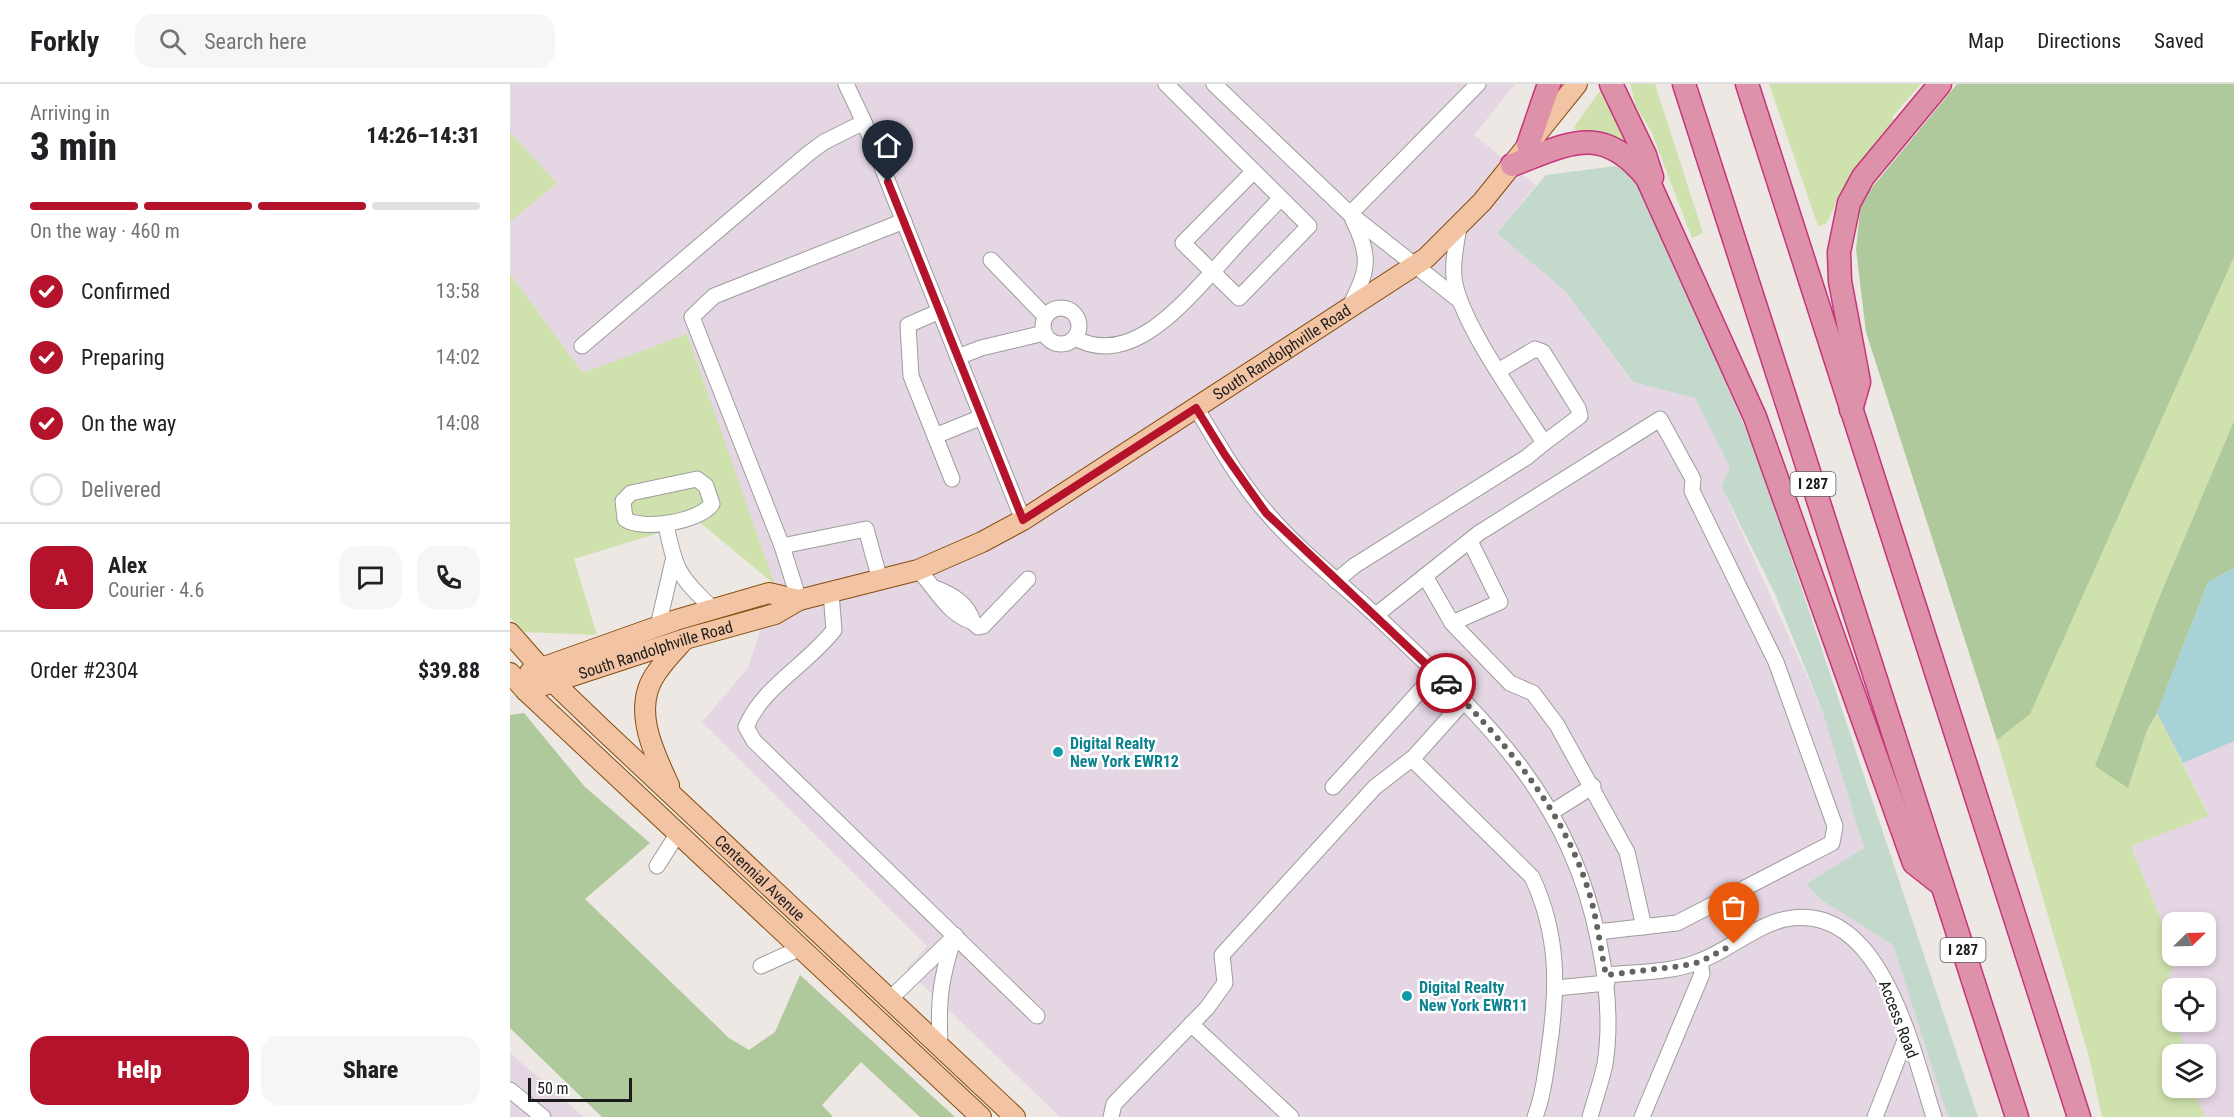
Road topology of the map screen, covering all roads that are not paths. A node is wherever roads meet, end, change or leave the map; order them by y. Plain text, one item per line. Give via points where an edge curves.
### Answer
1 (846, 84) edge
2 (1167, 84) edge
3 (1214, 84) edge
4 (1478, 84) edge
5 (1550, 84) edge
6 (1576, 84) edge
7 (1611, 84) edge
8 (1684, 84) edge
9 (1747, 84) edge
10 (1940, 84) edge
11 (864, 122) junction
12 (1528, 145) junction
13 (1512, 165) junction
14 (1254, 171) junction
15 (1280, 199) junction
16 (1661, 204) junction
17 (1350, 214) junction
18 (904, 221) junction
19 (1460, 226) junction
20 (991, 260) dead end
21 (1416, 265) junction
22 (1212, 272) junction
23 (1459, 300) junction
24 (1347, 309) junction
25 (940, 311) junction
26 (1045, 316) junction
27 (1044, 333) junction
28 (1075, 338) junction
29 (582, 346) dead end
30 (958, 357) junction
31 (1498, 371) junction
32 (1196, 408) junction
33 (1851, 410) junction
34 (982, 417) junction
35 (935, 436) junction
36 (1545, 443) junction
37 (952, 479) dead end
38 (1023, 520) junction
39 (666, 524) junction
40 (1470, 540) junction
41 (782, 546) junction
42 (673, 561) junction
43 (918, 570) junction
44 (1425, 576) junction
45 (1028, 579) dead end
46 (880, 580) junction
47 (1336, 581) junction
48 (831, 593) junction
49 (799, 600) junction
50 (713, 609) junction
51 (1376, 615) junction
52 (1452, 622) junction
53 (658, 626) junction
54 (510, 633) edge
55 (685, 639) junction
56 (1436, 673) junction
57 (548, 676) junction
58 (514, 683) edge
59 (1464, 701) junction
60 (1412, 759) junction
61 (1593, 786) junction
62 (1333, 787) dead end
63 (673, 793) junction
64 (1552, 812) junction
65 (678, 833) junction
66 (657, 866) dead end
67 (1942, 885) junction
68 (1644, 927) junction
69 (1597, 932) junction
70 (955, 935) junction
71 (801, 948) junction
72 (1700, 962) junction
73 (760, 966) dead end
74 (1606, 979) junction
75 (1556, 988) junction
76 (890, 999) junction
77 (1037, 1016) dead end
78 (1191, 1024) junction
79 (1907, 1035) junction
80 (940, 1046) junction
81 (510, 1090) edge
82 (543, 1117) edge
83 (981, 1117) edge
84 (1015, 1117) edge
85 (1111, 1117) edge
86 (1291, 1117) edge
87 (1535, 1117) edge
88 (1590, 1117) edge
89 (1642, 1117) edge
90 (1875, 1117) edge
91 (1934, 1117) edge
92 (2017, 1117) edge
93 (2079, 1117) edge

1 - 11 street
2 - 14 street
3 - 17 street
4 - 17 street
5 - 12 highway
6 - 12 main road, South Randolphville Road
7 - 16 highway via 1645,154
8 - 67 highway, I 287
9 - 33 highway
10 - 33 highway via 1863,177 1849,203 1839,252 1840,281 1859,382
11 - 18 street
11 - 29 street via 809,153
12 - 13 main road, South Randolphville Road
13 - 16 highway via 1577,141 1608,145 1634,162
13 - 19 main road, South Randolphville Road
14 - 15 street
14 - 22 street via 1182,243
15 - 22 street
15 - 22 street via 1309,226 1239,298
16 - 67 highway via 1767,448 1914,863
17 - 21 street
17 - 24 street via 1362,237 1366,272
18 - 25 street
18 - 41 street via 714,296 692,317
19 - 21 main road, South Randolphville Road
19 - 23 street via 1454,276
20 - 26 street
21 - 23 street
21 - 24 main road, South Randolphville Road
22 - 28 street via 1171,316 1148,332 1110,346 1087,344
23 - 31 street
24 - 32 main road, South Randolphville Road
25 - 30 street
25 - 35 street via 908,325 911,376
26 - 27 street
26 - 28 street via 1060,307 1072,310 1079,320
27 - 28 street via 1059,344
27 - 30 street
30 - 34 street
31 - 36 street
31 - 36 street via 1534,349 1543,352 1580,416
32 - 38 main road, South Randolphville Road
32 - 47 street via 1266,513
33 - 93 highway
34 - 35 street
34 - 38 street
35 - 37 street
36 - 47 street
38 - 43 main road, South Randolphville Road
39 - 39 street via 706,512 712,504 706,486 697,479 631,493 623,501 625,519 633,525
39 - 42 street
40 - 44 street
40 - 52 street via 1500,602
40 - 68 street via 1660,419 1693,479 1692,491 1776,662 1835,826 1832,843 1677,923
41 - 46 street via 866,529
41 - 49 street
42 - 50 street via 687,584
42 - 53 street
43 - 45 street via 943,602 961,619 978,627 983,627
43 - 46 main road, South Randolphville Road
44 - 51 street
44 - 52 street
46 - 48 main road, South Randolphville Road
47 - 51 street
48 - 49 main road, South Randolphville Road
48 - 70 street via 834,630 818,651 793,670 751,714 746,727 754,741
49 - 50 main road, South Randolphville Road via 769,593
49 - 55 main road, South Randolphville Road via 775,614
50 - 53 main road, South Randolphville Road
51 - 56 street
52 - 61 street via 1510,683 1533,693
53 - 57 main road, South Randolphville Road
54 - 57 main road, Centennial Avenue
55 - 57 main road, South Randolphville Road
55 - 63 main road via 656,673 645,697 652,750
56 - 59 street
56 - 62 street
57 - 58 main road, South Randolphville Road
57 - 63 main road, Centennial Avenue
58 - 65 main road, Centennial Avenue
59 - 60 street
59 - 64 street via 1508,748
60 - 75 street via 1532,877 1543,902
60 - 78 street via 1375,787 1222,955 1225,983
61 - 64 street
61 - 68 street via 1627,852
63 - 76 main road, Centennial Avenue
64 - 69 street via 1574,854 1592,903
65 - 66 street
65 - 71 main road, Centennial Avenue
67 - 92 highway, I 287
68 - 69 street
69 - 74 street
70 - 76 street
70 - 77 street
70 - 80 street via 944,966 938,1002
71 - 73 street
71 - 83 main road, Centennial Avenue
72 - 74 street, Access Road
72 - 79 street, Access Road via 1786,919 1817,920 1853,939 1884,978
72 - 89 street via 1702,974
74 - 75 street, Access Road
74 - 88 street via 1605,1064
75 - 87 street via 1547,1066
76 - 80 main road, Centennial Avenue
78 - 85 street via 1114,1104
78 - 86 street
79 - 90 street
79 - 91 street, Access Road
80 - 84 main road, Centennial Avenue
81 - 82 street

